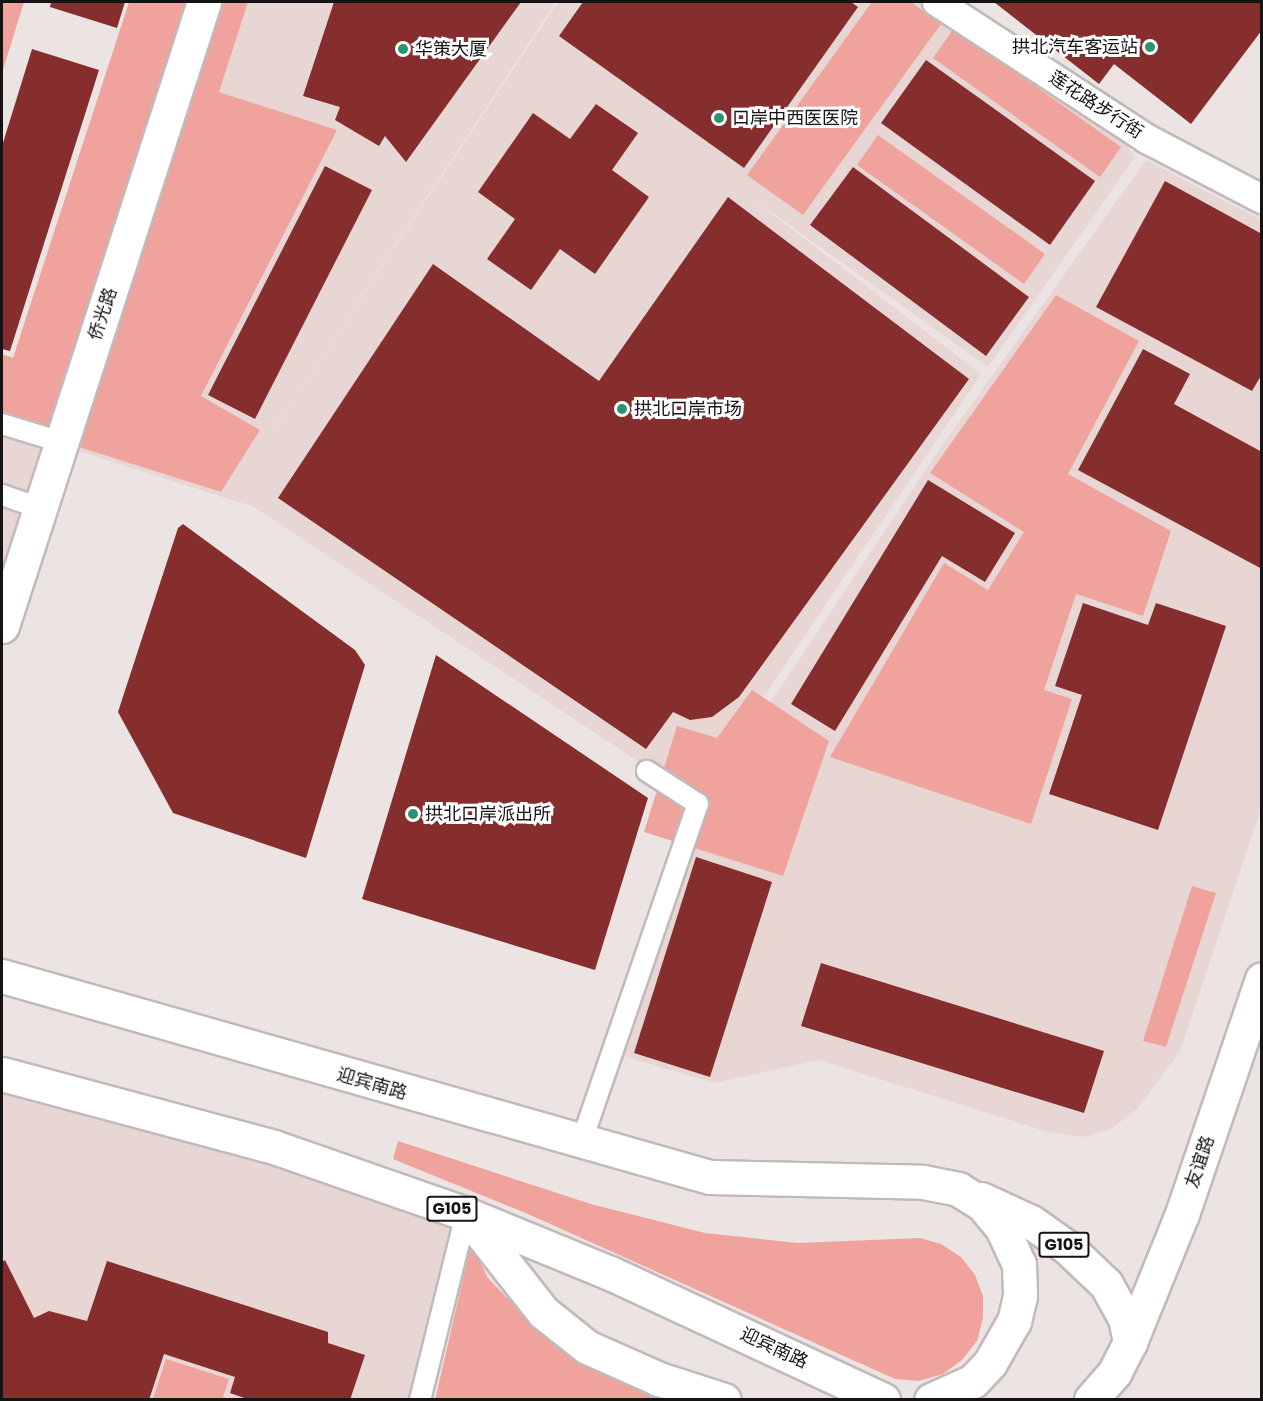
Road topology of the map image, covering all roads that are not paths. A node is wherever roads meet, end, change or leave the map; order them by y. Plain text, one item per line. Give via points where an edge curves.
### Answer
1 (204, 2) edge
2 (937, 2) edge
3 (1262, 199) edge
4 (2, 424) edge
5 (61, 442) junction
6 (2, 495) edge
7 (40, 508) junction
8 (2, 626) edge
9 (647, 771) dead end
10 (2, 976) edge
11 (1262, 979) edge
12 (2, 1074) edge
13 (581, 1143) junction
14 (970, 1197) junction
15 (466, 1214) junction
16 (1130, 1342) junction
17 (420, 1400) edge
18 (724, 1400) edge
19 (883, 1400) edge
20 (931, 1400) edge
21 (1091, 1400) edge

1 - 5 main road, 侨光路
2 - 3 street, 莲花路步行街 via 1147,139
4 - 5 lane
5 - 7 main road, 侨光路
6 - 7 lane
7 - 8 main road, 侨光路
9 - 13 lane via 698,804
10 - 13 main road, 迎宾南路 / G105
11 - 16 main road, 友谊路 via 1182,1214
12 - 15 main road, 迎宾南路 / G105 via 274,1147
13 - 14 main road, 迎宾南路 / G105 via 710,1177 745,1181 923,1182
14 - 16 main road, G105 via 1031,1222 1068,1248 1106,1284 1125,1318
14 - 20 main road via 1002,1228 1019,1264 1018,1305 1014,1321 990,1363 974,1381
15 - 17 lane
15 - 18 main road via 543,1312 586,1347 659,1379
15 - 19 main road, 迎宾南路 / G105 via 610,1273
16 - 21 main road, 友谊路 via 1115,1372

